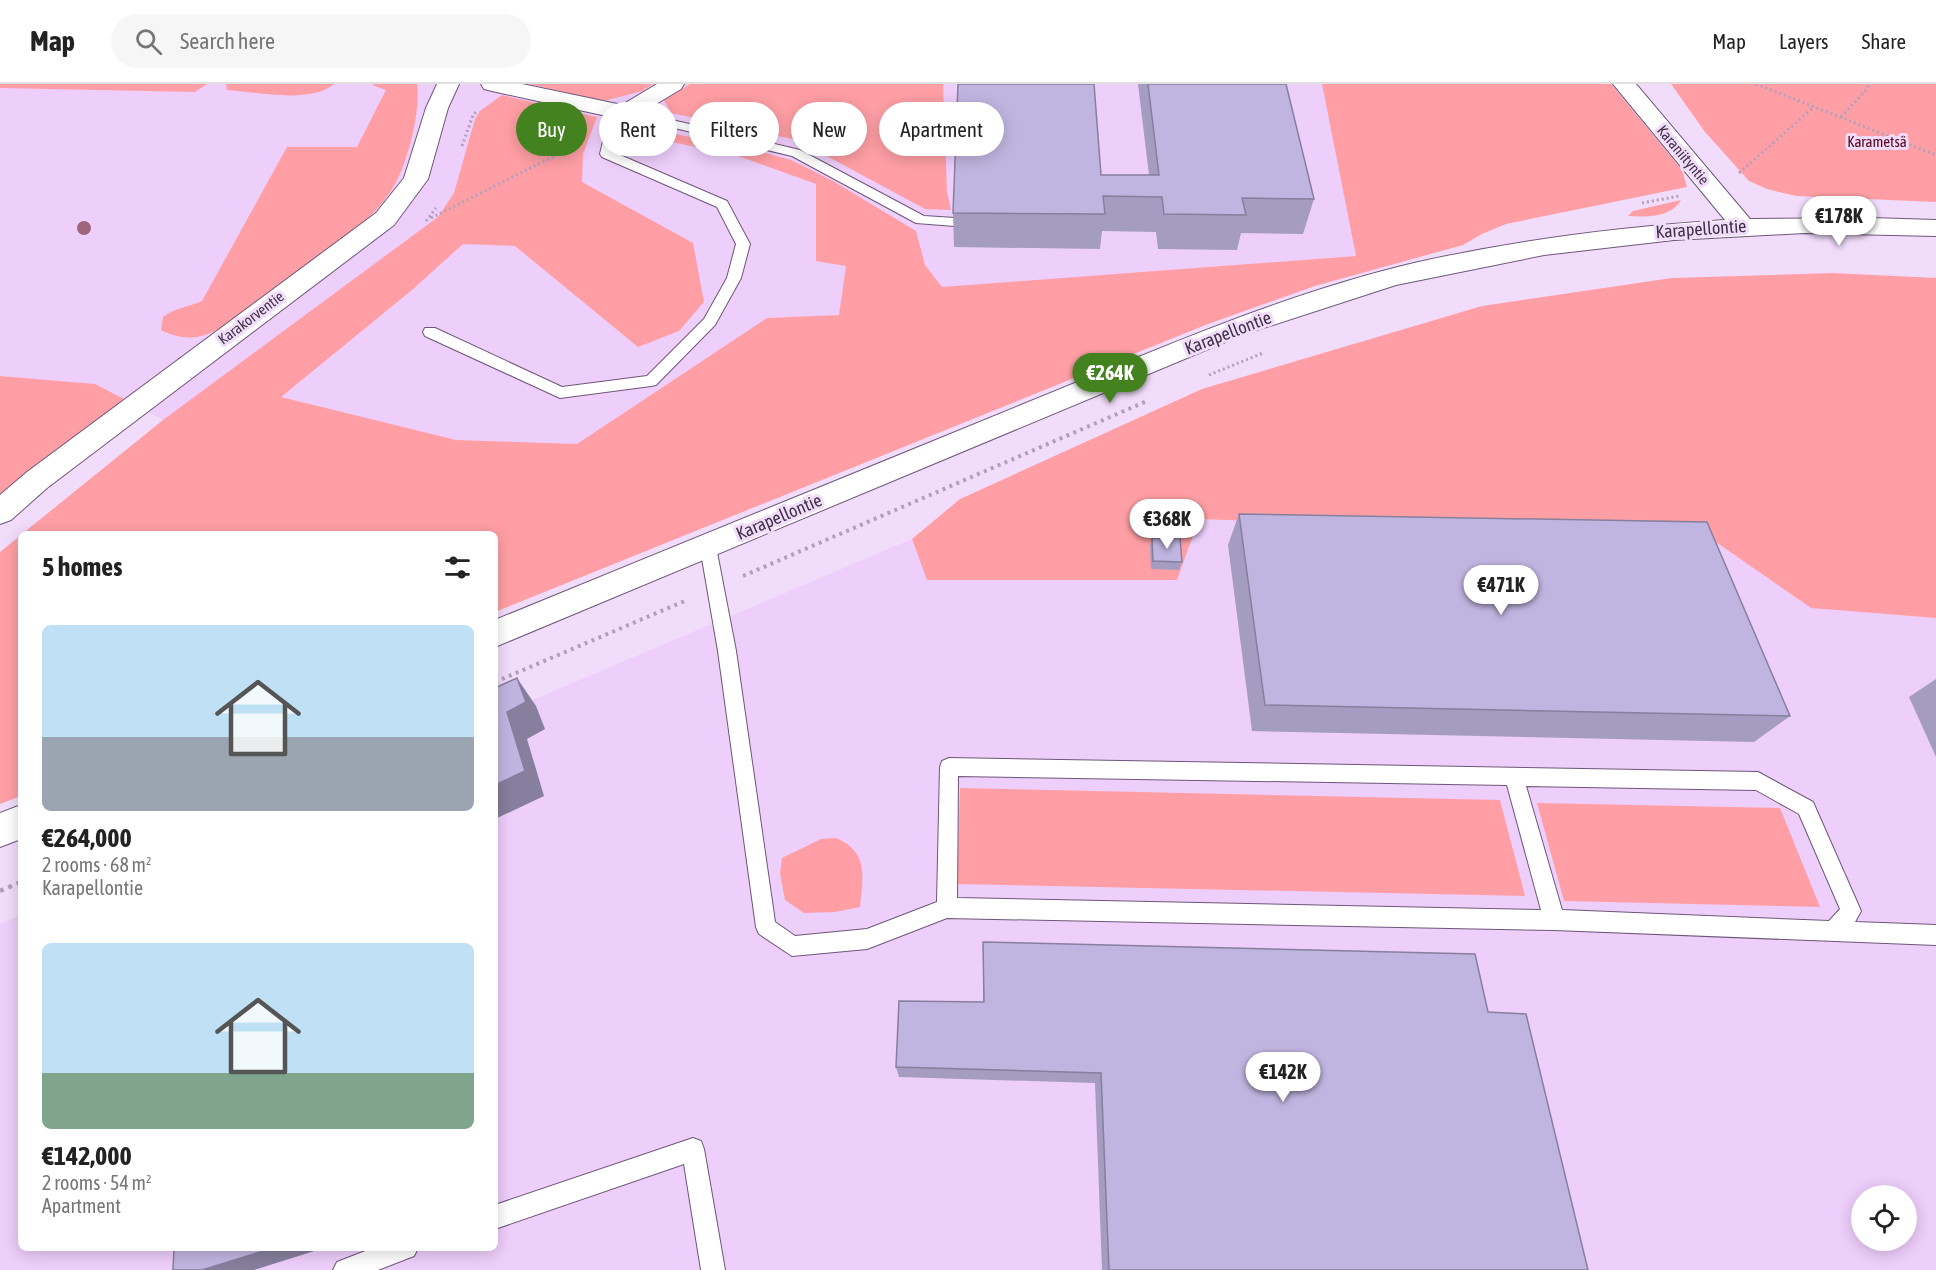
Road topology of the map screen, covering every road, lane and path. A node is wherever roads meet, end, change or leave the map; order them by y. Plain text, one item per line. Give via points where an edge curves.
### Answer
1 (448, 84) edge
2 (492, 84) edge
3 (673, 84) edge
4 (1624, 84) edge
5 (1756, 84) edge
6 (1868, 84) edge
7 (646, 102) edge
8 (1814, 107) junction
9 (599, 114) edge
10 (1841, 117) junction
11 (599, 130) edge
12 (677, 131) edge
13 (1936, 155) edge
14 (611, 156) edge
15 (1734, 177) dead end
16 (430, 218) dead end
17 (955, 222) edge
18 (1742, 225) junction
19 (1936, 228) edge
20 (430, 332) dead end
21 (1266, 352) dead end
22 (1201, 378) dead end
23 (1147, 401) dead end
24 (0, 512) edge
25 (708, 547) junction
26 (716, 588) junction
27 (498, 633) edge
28 (498, 681) edge
29 (1514, 775) junction
30 (18, 823) edge
31 (0, 830) edge
32 (18, 883) edge
33 (0, 891) edge
34 (947, 908) junction
35 (1554, 920) junction
36 (1834, 931) junction
37 (1936, 935) edge
38 (498, 1215) edge
39 (398, 1251) edge
40 (345, 1270) edge
41 (713, 1270) edge

1 - 24 street, Karakorventie via 436,108 416,179 385,219
2 - 9 street
3 - 7 street
4 - 18 street, Karaniityntie
5 - 8 path
6 - 10 path
8 - 10 path
8 - 15 path
10 - 13 path
11 - 16 path
12 - 17 lane via 796,153 921,220
14 - 20 lane via 722,204 743,244 734,278 710,322 651,381 560,393
18 - 19 street, Karapellontie
18 - 25 street, Karapellontie via 1594,240 1485,258 1323,298 1233,329
21 - 22 path
23 - 26 path
25 - 26 lane
25 - 27 street, Karapellontie
26 - 28 path
26 - 34 lane via 766,927 792,946 867,939
29 - 34 lane via 949,767
29 - 35 lane
29 - 36 lane via 1758,781 1806,808 1851,911
30 - 31 street
32 - 33 path
34 - 35 lane
35 - 36 lane
36 - 37 lane
38 - 41 lane via 693,1149
39 - 40 lane

